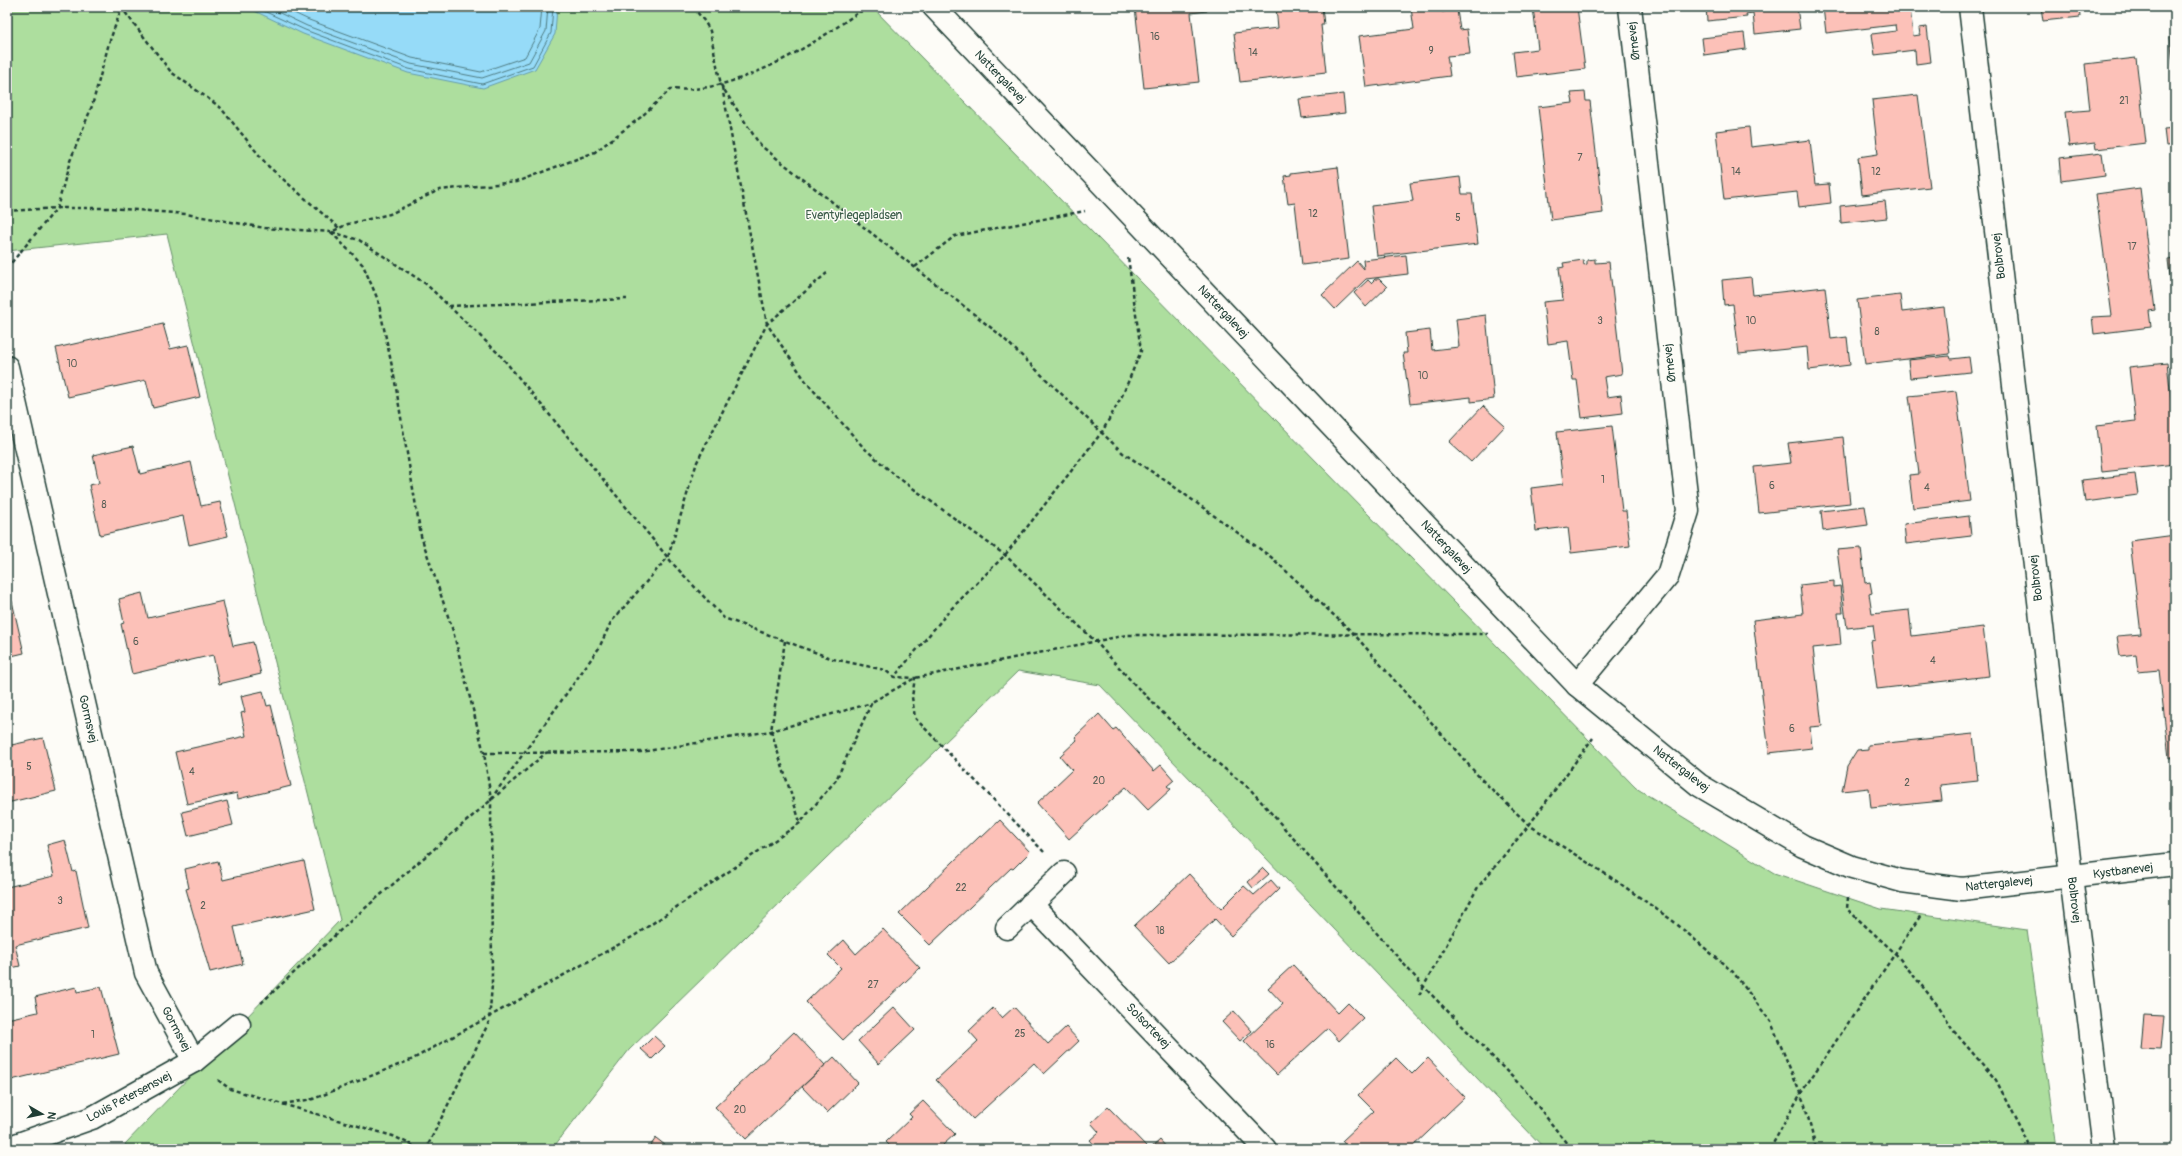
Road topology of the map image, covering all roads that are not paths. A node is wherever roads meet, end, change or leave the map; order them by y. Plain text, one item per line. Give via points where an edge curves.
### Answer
1 (934, 7) edge
2 (1630, 7) edge
3 (1970, 7) edge
4 (7, 366) edge
5 (1577, 685) junction
6 (2175, 864) edge
7 (1064, 872) road end
8 (2071, 876) junction
9 (1031, 904) junction
10 (1006, 928) dead end
11 (239, 1024) road end
12 (194, 1061) junction
13 (7, 1148) edge
14 (1265, 1149) edge
15 (2105, 1149) edge

1 - 5 street, Nattergalevej
2 - 5 street, Ørnevej via 1688,511 1668,575
3 - 8 street, Bolbrovej
4 - 12 street, Gormsvej via 146,973
5 - 8 street, Nattergalevej via 1699,786 1803,846 1852,867 1902,881 1962,889
6 - 8 street, Kystbanevej
7 - 9 street
8 - 15 street, Bolbrovej
9 - 10 street
9 - 14 street, Solsortevej
11 - 12 street, Louis Petersensvej
12 - 13 street, Louis Petersensvej via 92,1118

